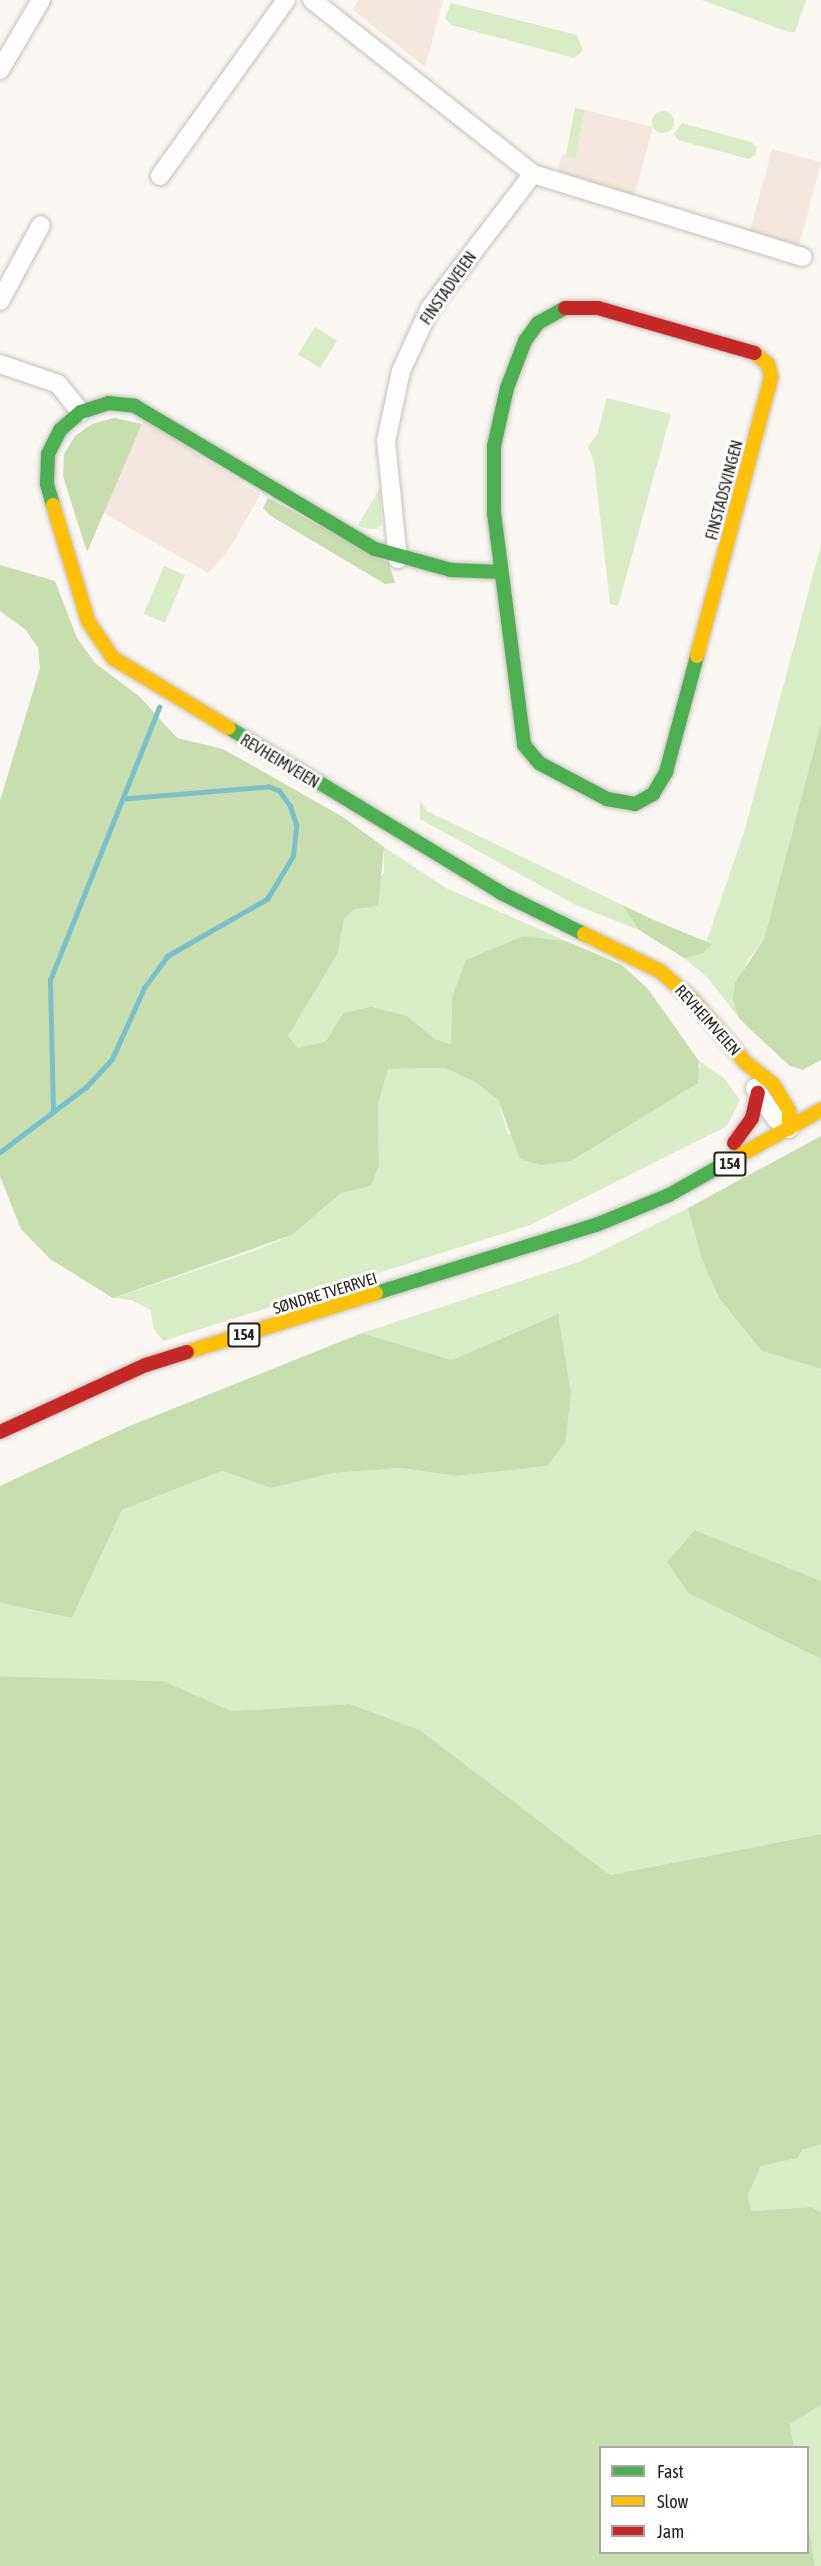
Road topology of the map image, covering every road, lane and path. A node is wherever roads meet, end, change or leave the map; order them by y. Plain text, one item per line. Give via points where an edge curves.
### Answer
1 (41, 0) edge
2 (285, 0) edge
3 (312, 0) edge
4 (0, 70) edge
5 (533, 174) junction
6 (160, 176) dead end
7 (41, 225) dead end
8 (802, 257) dead end
9 (0, 302) edge
10 (0, 364) edge
11 (81, 412) junction
12 (398, 559) junction
13 (501, 572) junction
14 (746, 1064) junction
15 (758, 1094) junction
16 (805, 1101) dead end
17 (821, 1110) edge
18 (784, 1120) junction
19 (734, 1143) junction
20 (495, 1258) junction
21 (0, 1432) edge

1 - 4 street
2 - 6 street
3 - 5 street
5 - 8 street
5 - 12 street, FINSTADVEIEN via 430,308 401,371 386,441
7 - 9 street
10 - 11 street via 58,384
11 - 12 street via 121,403 166,423 359,540
11 - 14 street, REVHEIMVEIEN via 53,441 47,484 88,621 113,658 501,893 648,963 692,999
12 - 13 street via 451,570
13 - 13 street, FINSTADSVINGEN via 492,472 494,446 518,354 538,323 565,308 598,308 755,353 768,364 771,377 666,772 658,788 641,802 616,802 583,788 539,763 524,745
14 - 15 street, REVHEIMVEIEN
14 - 18 street, REVHEIMVEIEN via 773,1084
15 - 18 street, REVHEIMVEIEN
15 - 19 street, 154 via 752,1118
16 - 18 street, SØNDRE TVERRVEI / 154
17 - 18 street, SØNDRE TVERRVEI / 154
18 - 19 street, SØNDRE TVERRVEI / 154
18 - 20 street, SØNDRE TVERRVEI / 154 via 669,1196
19 - 20 street, SØNDRE TVERRVEI / 154
20 - 21 street, SØNDRE TVERRVEI / 154 via 147,1365

